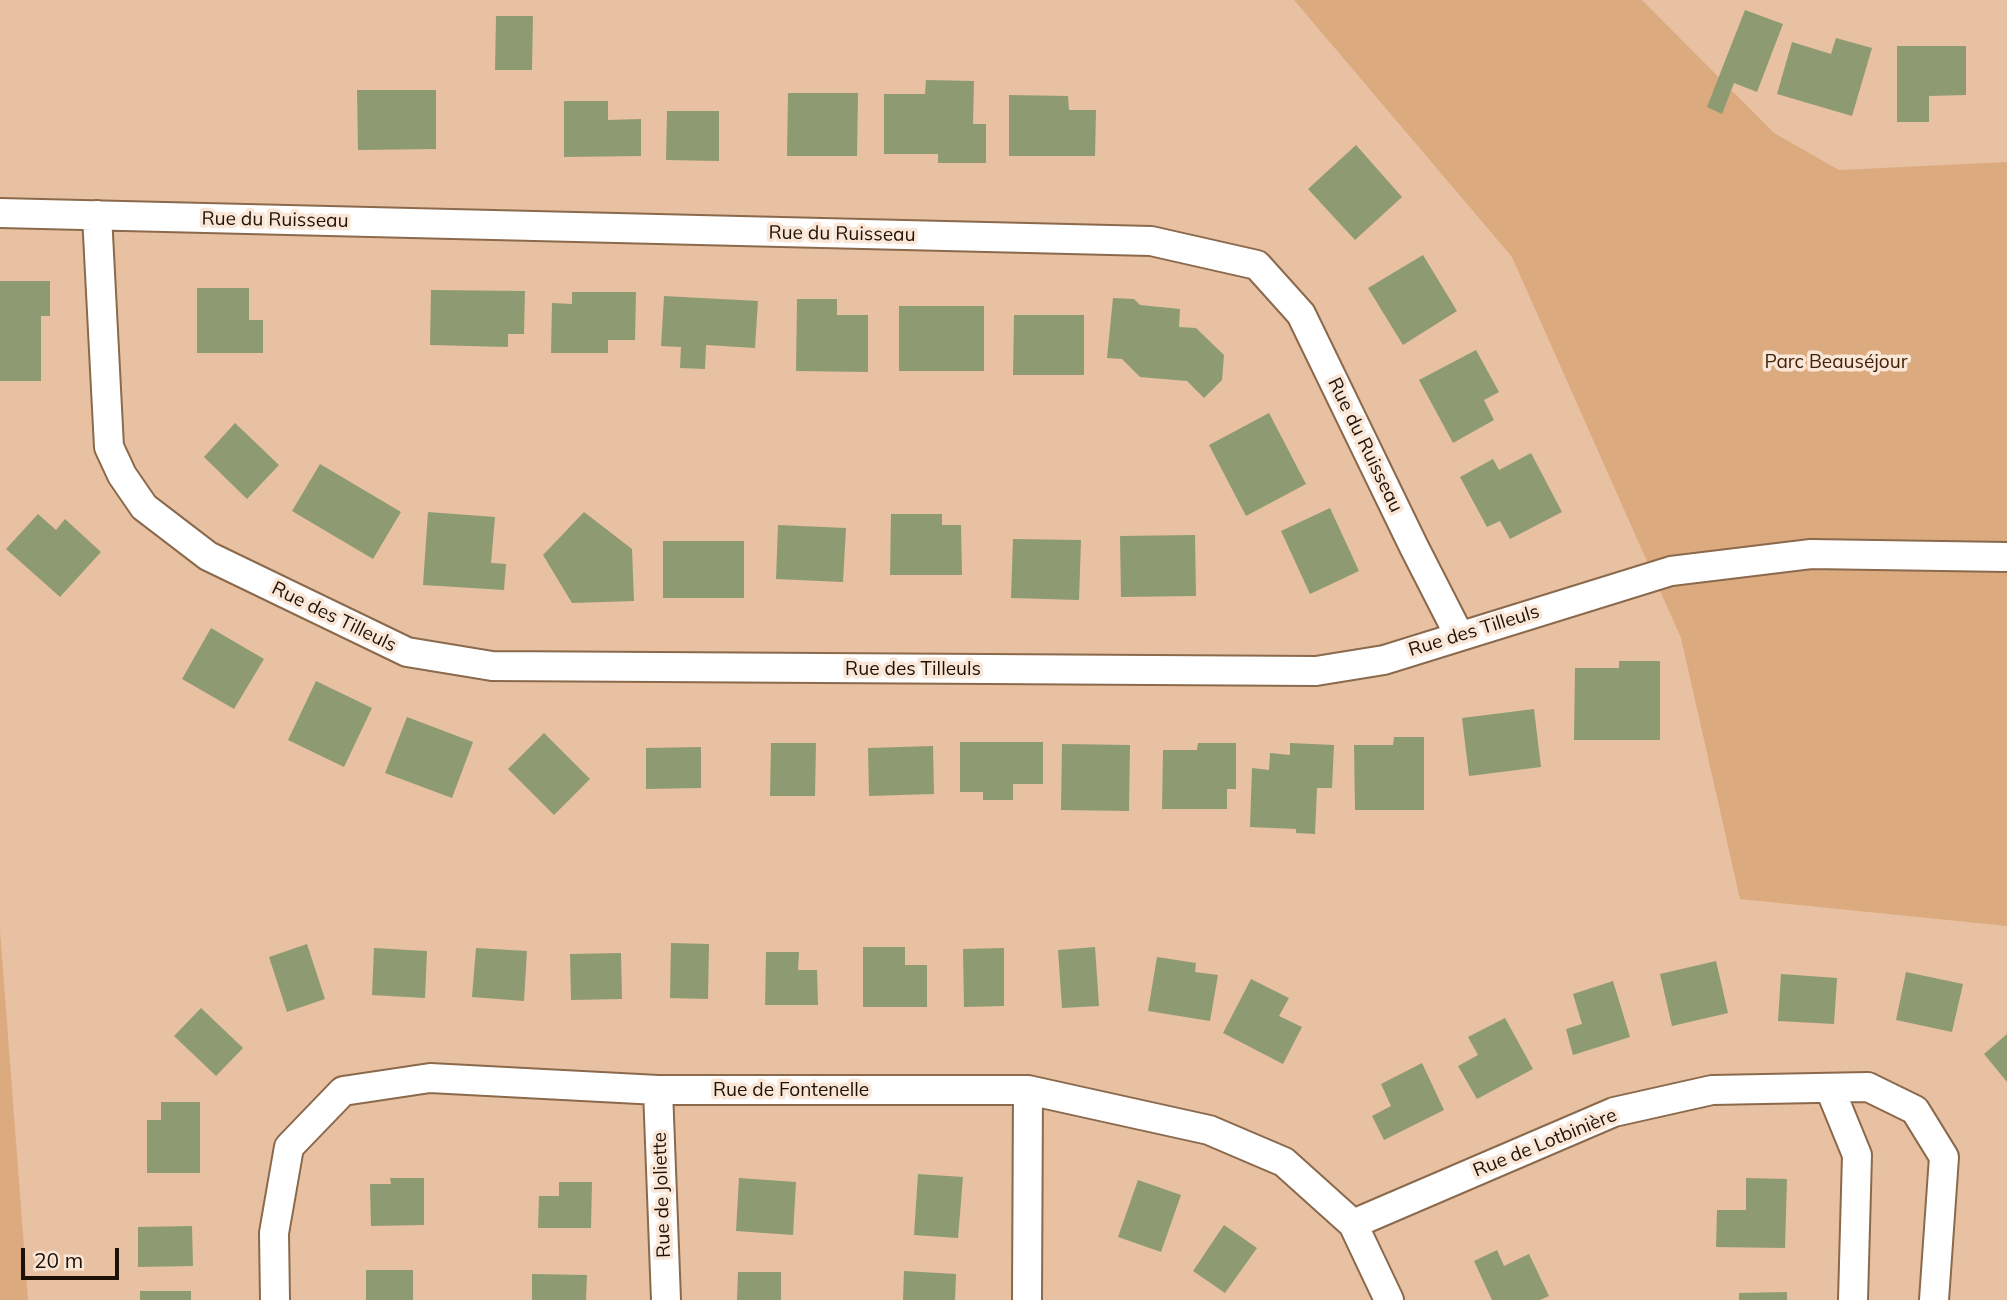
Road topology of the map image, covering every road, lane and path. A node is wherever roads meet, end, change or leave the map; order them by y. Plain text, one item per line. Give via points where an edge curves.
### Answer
1 (0, 213) edge
2 (97, 215) junction
3 (2007, 556) edge
4 (1459, 635) junction
5 (1830, 1089) junction
6 (658, 1090) junction
7 (1028, 1090) junction
8 (1353, 1224) junction
9 (275, 1300) edge
10 (666, 1300) edge
11 (1027, 1300) edge
12 (1389, 1300) edge
13 (1853, 1300) edge
14 (1934, 1300) edge

1 - 2 street, Rue du Ruisseau
2 - 4 street, Rue du Ruisseau via 1151,241 1257,265 1301,314
2 - 4 street, Rue des Tilleuls via 109,447 144,507 208,556 407,652 492,666 1316,671 1384,660
3 - 4 street, Rue des Tilleuls via 1811,554 1671,571
5 - 8 street, Rue de Lotbinière via 1712,1090 1614,1112
5 - 13 street via 1857,1156
5 - 14 street, Rue de Lotbinière via 1868,1087 1915,1110 1944,1157
6 - 7 street, Rue de Fontenelle
6 - 9 street, Rue de Fontenelle via 430,1078 343,1091 289,1147 274,1233
6 - 10 street, Rue de Joliette
7 - 8 street, Rue de Fontenelle via 1209,1130 1284,1162
7 - 11 street
8 - 12 street, Rue de Fontenelle

